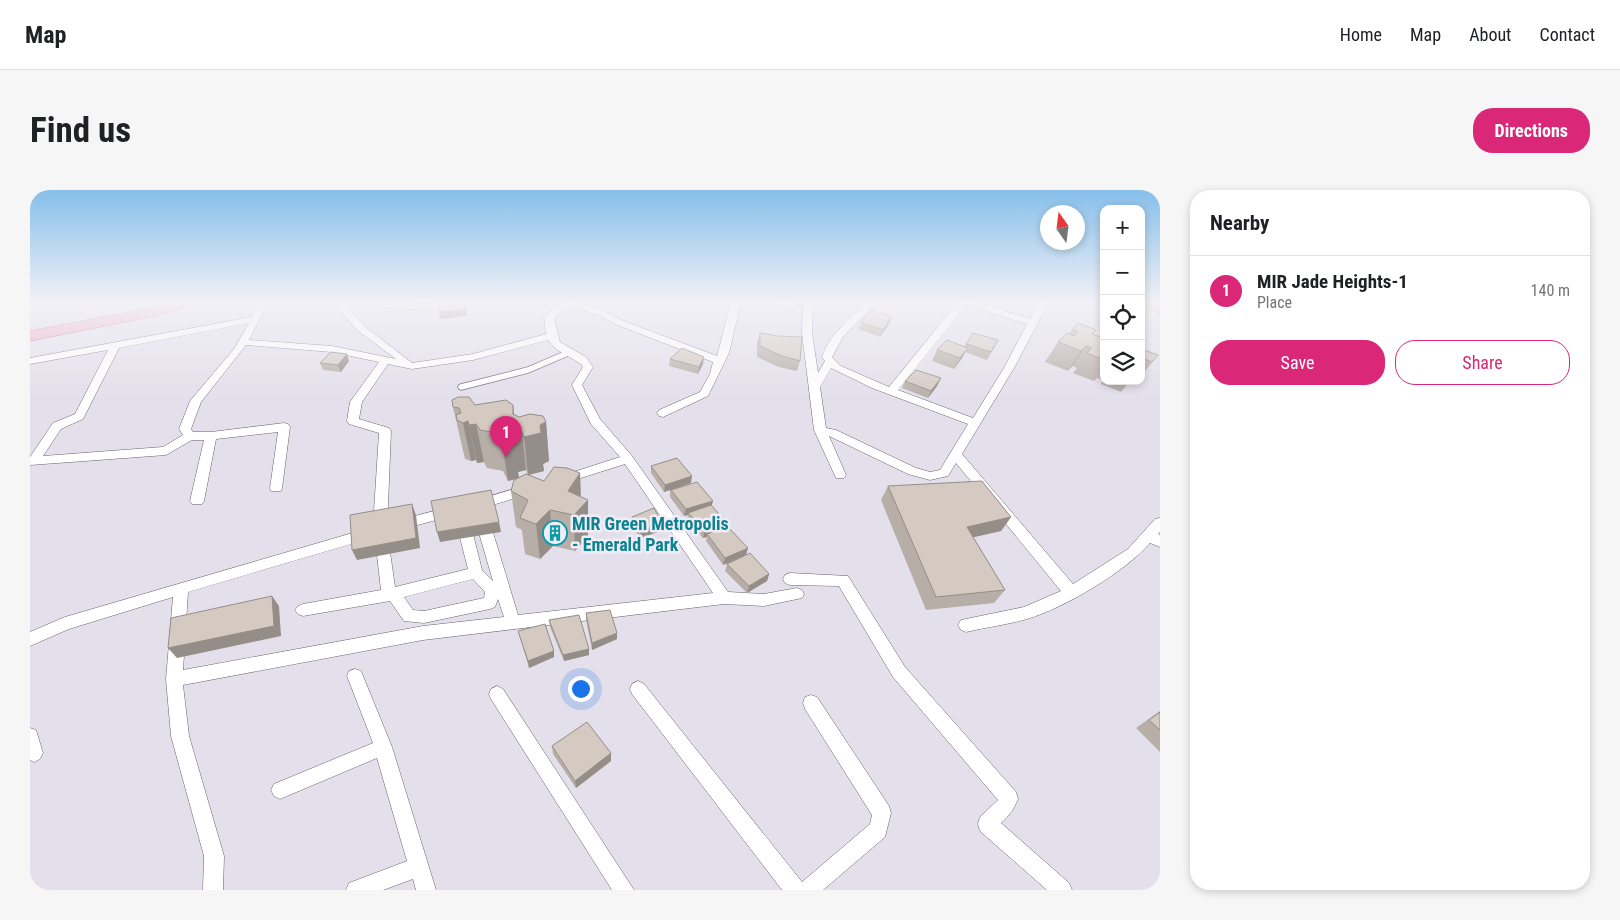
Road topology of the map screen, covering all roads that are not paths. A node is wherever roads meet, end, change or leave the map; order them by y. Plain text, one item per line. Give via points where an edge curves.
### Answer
1 (171, 335) edge
2 (246, 335) edge
3 (368, 335) edge
4 (651, 335) edge
5 (728, 335) edge
6 (807, 335) edge
7 (841, 335) edge
8 (937, 335) edge
9 (1026, 335) edge
10 (552, 336) joint
11 (242, 342) junction
12 (115, 345) junction
13 (570, 352) junction
14 (386, 360) junction
15 (719, 361) junction
16 (30, 362) edge
17 (830, 362) junction
18 (412, 366) junction
19 (428, 373) dead end
20 (461, 387) dead end
21 (813, 389) junction
22 (892, 391) junction
23 (664, 413) dead end
24 (976, 423) junction
25 (820, 430) junction
26 (190, 436) junction
27 (211, 436) junction
28 (956, 455) junction
29 (628, 459) junction
30 (32, 461) edge
31 (840, 475) dead end
32 (276, 488) dead end
33 (197, 501) dead end
34 (477, 504) junction
35 (1160, 523) edge
36 (380, 530) junction
37 (465, 530) edge
38 (1155, 538) edge
39 (476, 573) junction
40 (181, 588) junction
41 (1071, 593) junction
42 (393, 594) junction
43 (724, 598) junction
44 (304, 610) dead end
45 (514, 623) junction
46 (966, 625) dead end
47 (30, 639) edge
48 (355, 676) dead end
49 (174, 679) junction
50 (638, 689) dead end
51 (497, 694) dead end
52 (811, 703) dead end
53 (30, 736) edge
54 (383, 748) junction
55 (34, 753) dead end
56 (280, 790) dead end
57 (420, 866) junction
58 (213, 890) edge
59 (356, 890) edge
60 (426, 890) edge
61 (624, 890) edge
62 (795, 890) edge
63 (808, 890) edge
64 (1062, 890) edge

1 - 12 street
2 - 11 street
3 - 18 street
4 - 15 street
5 - 15 street
6 - 21 street
7 - 17 street via 829,350 827,357
8 - 22 street
9 - 24 street
10 - 13 street via 557,345
10 - 18 street via 473,357
11 - 14 street via 332,349
11 - 26 street via 196,401 185,429
12 - 16 street
12 - 30 street via 79,416 57,426
13 - 20 lane via 528,370
13 - 29 street via 586,361 588,367 577,385 595,421
14 - 18 street
14 - 36 street via 356,402 353,421 385,431
15 - 23 street via 716,374 704,394
17 - 21 street
17 - 22 street
18 - 19 street
21 - 25 street
22 - 24 street
24 - 28 street
25 - 28 street via 930,476 944,473
25 - 31 street
26 - 27 street
26 - 30 street via 166,451
27 - 32 street via 284,427
27 - 33 street
28 - 41 street
29 - 34 street
29 - 43 street
34 - 36 street
34 - 45 street
35 - 38 street
36 - 40 street
36 - 42 street via 388,590
37 - 39 street
38 - 41 street
39 - 42 street
39 - 42 street via 492,590 490,603 424,617 409,616
40 - 47 street via 65,624
40 - 49 street
41 - 46 street via 1026,613
42 - 44 street
43 - 45 street
43 - 64 street via 764,600 793,587 844,580 899,672 1009,799 987,824
45 - 49 street via 423,633
48 - 54 street
49 - 58 street via 180,736 214,856
50 - 62 street
51 - 61 street
52 - 63 street via 882,813 878,830
53 - 55 street
54 - 56 street
54 - 57 street
57 - 59 street
57 - 60 street

